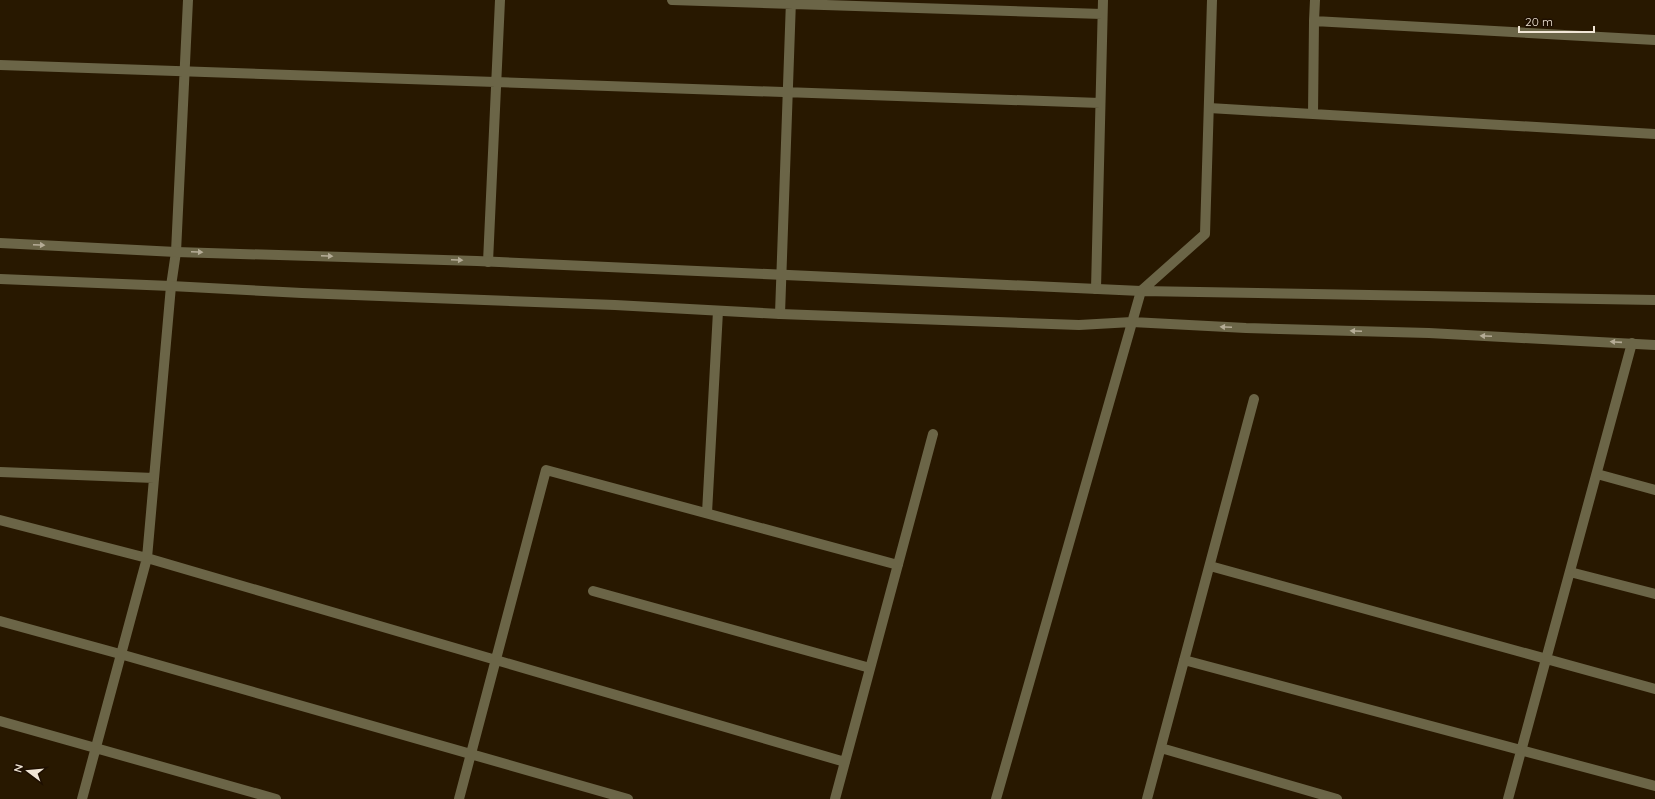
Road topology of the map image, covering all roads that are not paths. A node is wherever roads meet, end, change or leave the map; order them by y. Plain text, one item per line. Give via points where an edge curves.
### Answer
1 (188, 0) edge
2 (500, 0) edge
3 (672, 0) edge
4 (1103, 0) edge
5 (1212, 0) edge
6 (1315, 0) edge
7 (791, 2) edge
8 (1102, 14) junction
9 (1314, 21) junction
10 (1655, 40) edge
11 (0, 65) edge
12 (185, 71) junction
13 (496, 82) junction
14 (788, 92) junction
15 (1100, 102) junction
16 (1208, 108) junction
17 (1313, 114) junction
18 (1655, 134) edge
19 (0, 244) edge
20 (176, 252) junction
21 (488, 262) junction
22 (781, 275) junction
23 (0, 279) edge
24 (171, 286) junction
25 (1096, 289) junction
26 (1141, 291) junction
27 (1655, 300) edge
28 (718, 311) junction
29 (780, 314) junction
30 (1132, 322) junction
31 (1632, 343) junction
32 (1655, 345) edge
33 (1254, 399) dead end
34 (933, 434) dead end
35 (0, 472) edge
36 (1597, 474) junction
37 (154, 478) junction
38 (1655, 490) edge
39 (707, 514) junction
40 (0, 520) edge
41 (147, 558) junction
42 (898, 565) junction
43 (1210, 566) junction
44 (1570, 572) junction
45 (593, 591) dead end
46 (1655, 594) edge
47 (0, 621) edge
48 (120, 654) junction
49 (1546, 659) junction
50 (496, 660) junction
51 (1184, 660) junction
52 (870, 668) junction
53 (1655, 689) edge
54 (0, 721) edge
55 (96, 748) junction
56 (1161, 748) junction
57 (1521, 750) junction
58 (471, 754) junction
59 (845, 762) junction
60 (1655, 786) edge
61 (82, 799) edge
62 (276, 799) edge
63 (459, 799) edge
64 (628, 799) edge
65 (835, 799) edge
66 (996, 799) edge
67 (1147, 799) edge
68 (1337, 799) edge
69 (1508, 799) edge

1 - 12 street
2 - 13 street
3 - 7 street
4 - 8 street
5 - 16 street
6 - 9 street
7 - 8 street
7 - 14 street
8 - 15 street
9 - 10 street
9 - 17 street
11 - 12 street
12 - 13 street
12 - 20 street
13 - 14 street
13 - 21 street
14 - 15 street
14 - 22 street
15 - 25 street
16 - 17 street
16 - 26 street via 1205,234
17 - 18 street
19 -> 20 street
20 -> 21 street
20 - 24 street
21 - 22 street
22 - 25 street
22 - 29 street
23 - 24 street
24 - 28 street
24 - 37 street
25 - 26 street
26 - 27 street
26 - 30 street
28 - 29 street
28 - 39 street
29 - 30 street via 1079,325
31 -> 30 street
30 - 66 street
31 - 32 street
31 - 36 street
33 - 43 street
34 - 42 street
35 - 37 street
36 - 38 street
36 - 44 street
37 - 41 street
39 - 42 street
39 - 50 street via 546,470
40 - 41 street
41 - 48 street
41 - 50 street
42 - 52 street
43 - 49 street
43 - 51 street
44 - 46 street
44 - 49 street
45 - 52 street
47 - 48 street
48 - 55 street
48 - 58 street
49 - 53 street
49 - 57 street
50 - 58 street
50 - 59 street
51 - 56 street
51 - 57 street
52 - 59 street
54 - 55 street
55 - 61 street
55 - 62 street
56 - 67 street
56 - 68 street
57 - 60 street
57 - 69 street
58 - 63 street
58 - 64 street
59 - 65 street

